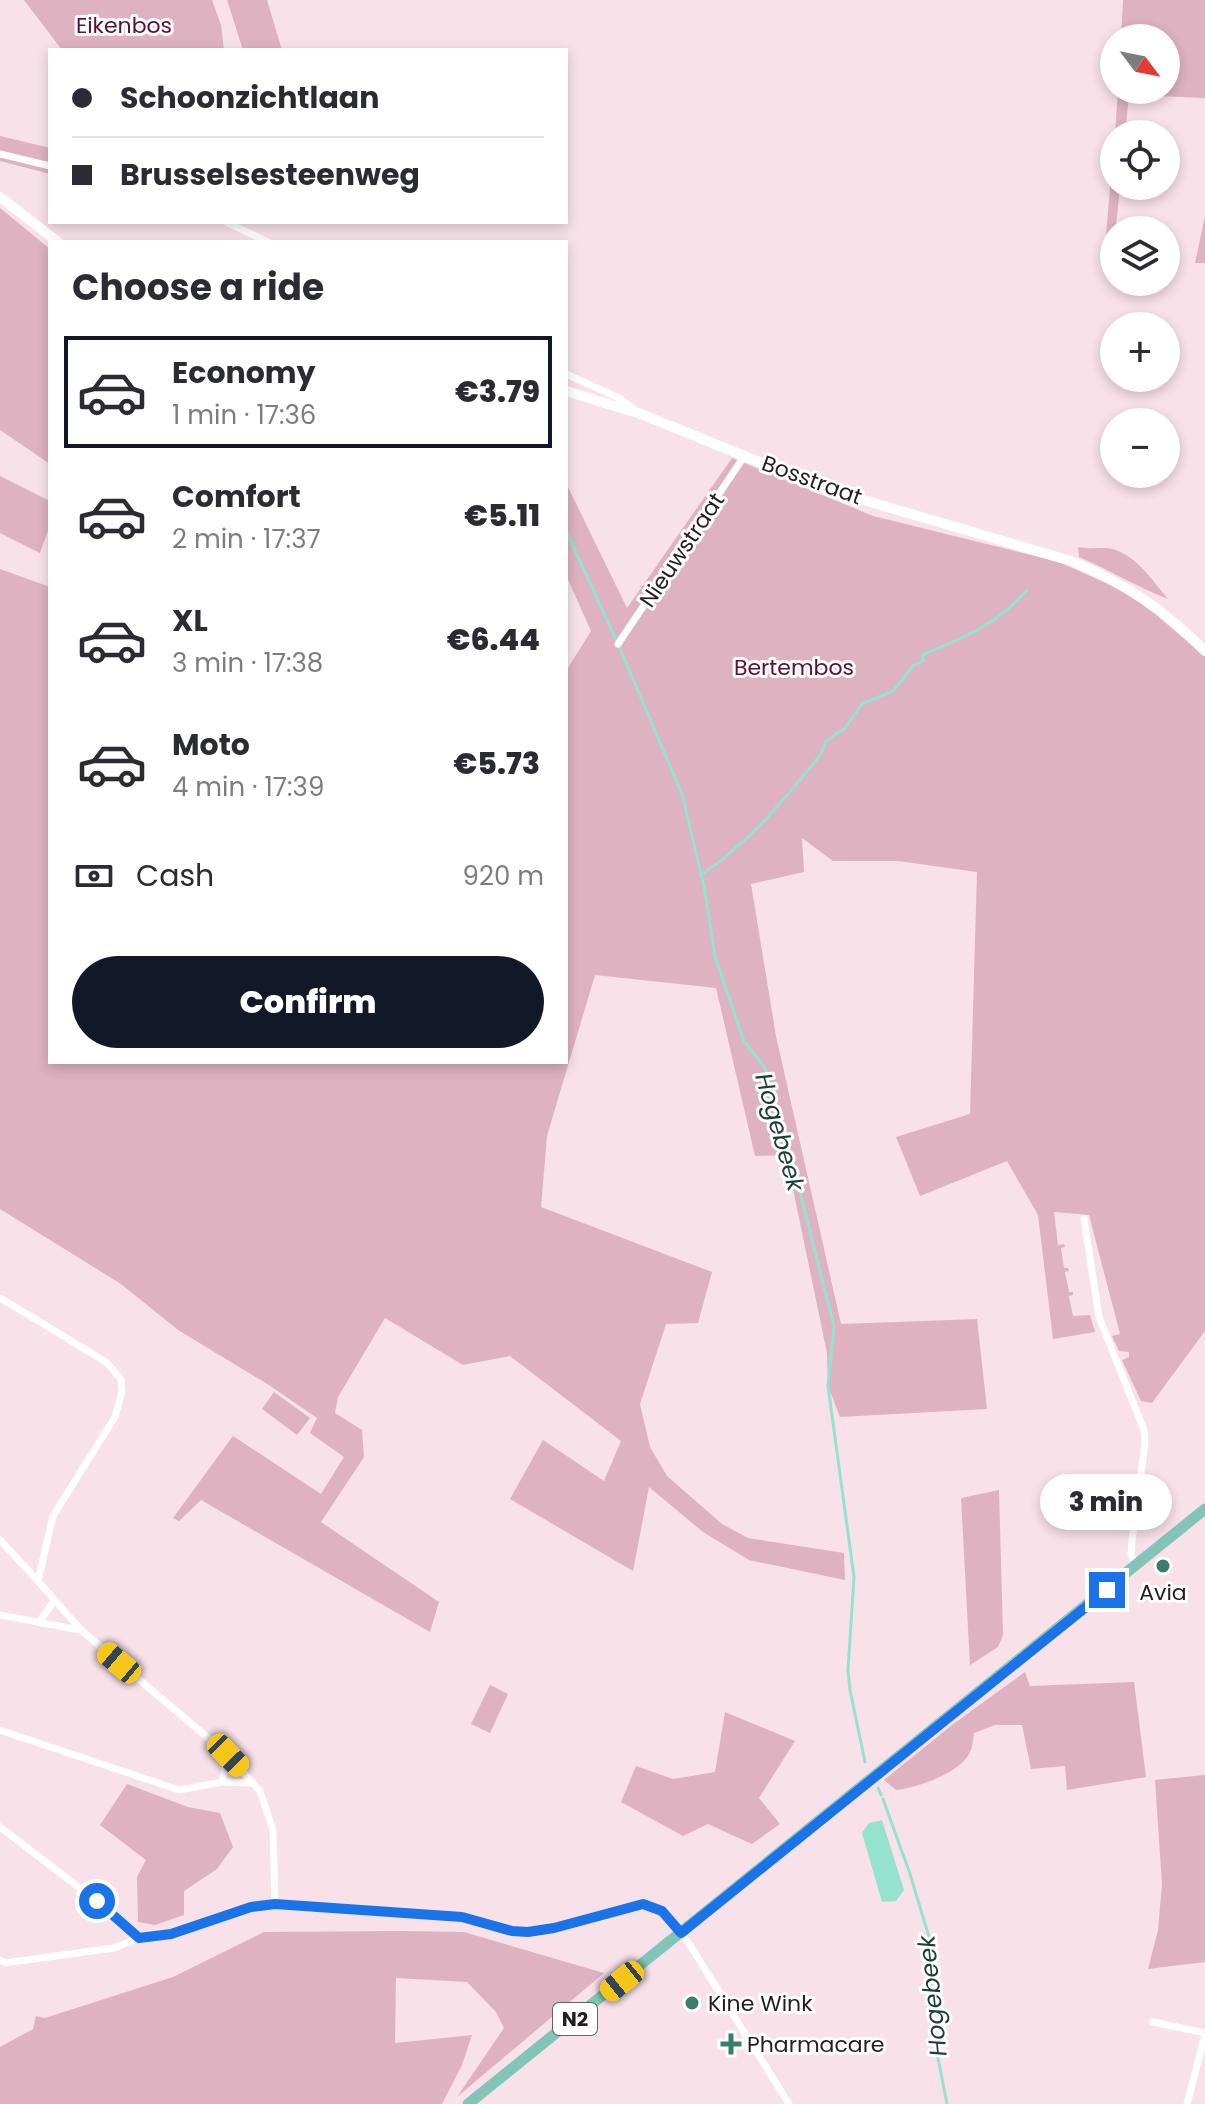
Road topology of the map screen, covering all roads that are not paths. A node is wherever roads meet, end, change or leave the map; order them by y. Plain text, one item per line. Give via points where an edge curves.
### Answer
1 (0, 154) edge
2 (48, 166) edge
3 (0, 197) edge
4 (230, 224) edge
5 (55, 240) edge
6 (264, 240) edge
7 (568, 375) edge
8 (568, 392) edge
9 (641, 414) junction
10 (745, 455) junction
11 (618, 644) dead end
12 (1205, 651) edge
13 (1084, 1219) dead end
14 (0, 1298) edge
15 (1205, 1509) edge
16 (0, 1540) edge
17 (1137, 1565) junction
18 (38, 1581) junction
19 (54, 1601) junction
20 (0, 1615) edge
21 (39, 1622) junction
22 (81, 1630) junction
23 (0, 1730) edge
24 (228, 1755) junction
25 (222, 1782) junction
26 (253, 1783) junction
27 (0, 1827) edge
28 (275, 1904) junction
29 (681, 1933) junction
30 (139, 1938) junction
31 (0, 1960) edge
32 (1153, 2022) dead end
33 (1205, 2034) edge
34 (468, 2104) edge
35 (789, 2104) edge
36 (1187, 2104) edge

1 - 2 street
3 - 5 street
4 - 6 street
7 - 9 street
8 - 9 street, Bosstraat
9 - 10 street, Bosstraat
10 - 11 street, Nieuwstraat
10 - 12 street, Bosstraat via 823,488 1106,575 1152,603
13 - 17 street via 1099,1317 1144,1430 1131,1555
14 - 18 street via 106,1362 121,1379 115,1417 53,1516
15 - 17 main road, N2
16 - 18 street
17 - 29 main road, N2
18 - 19 street
19 - 21 street
19 - 22 street
20 - 21 street
21 - 22 street
22 - 24 street
23 - 25 street via 179,1790
24 - 25 street
24 - 26 street
25 - 26 street
26 - 28 street via 267,1805 273,1830
27 - 30 street
28 - 29 street via 462,1917 528,1932 643,1904 662,1911
28 - 30 street
29 - 34 main road, N2
29 - 35 street
30 - 31 street via 114,1948
32 - 33 street
33 - 36 street

